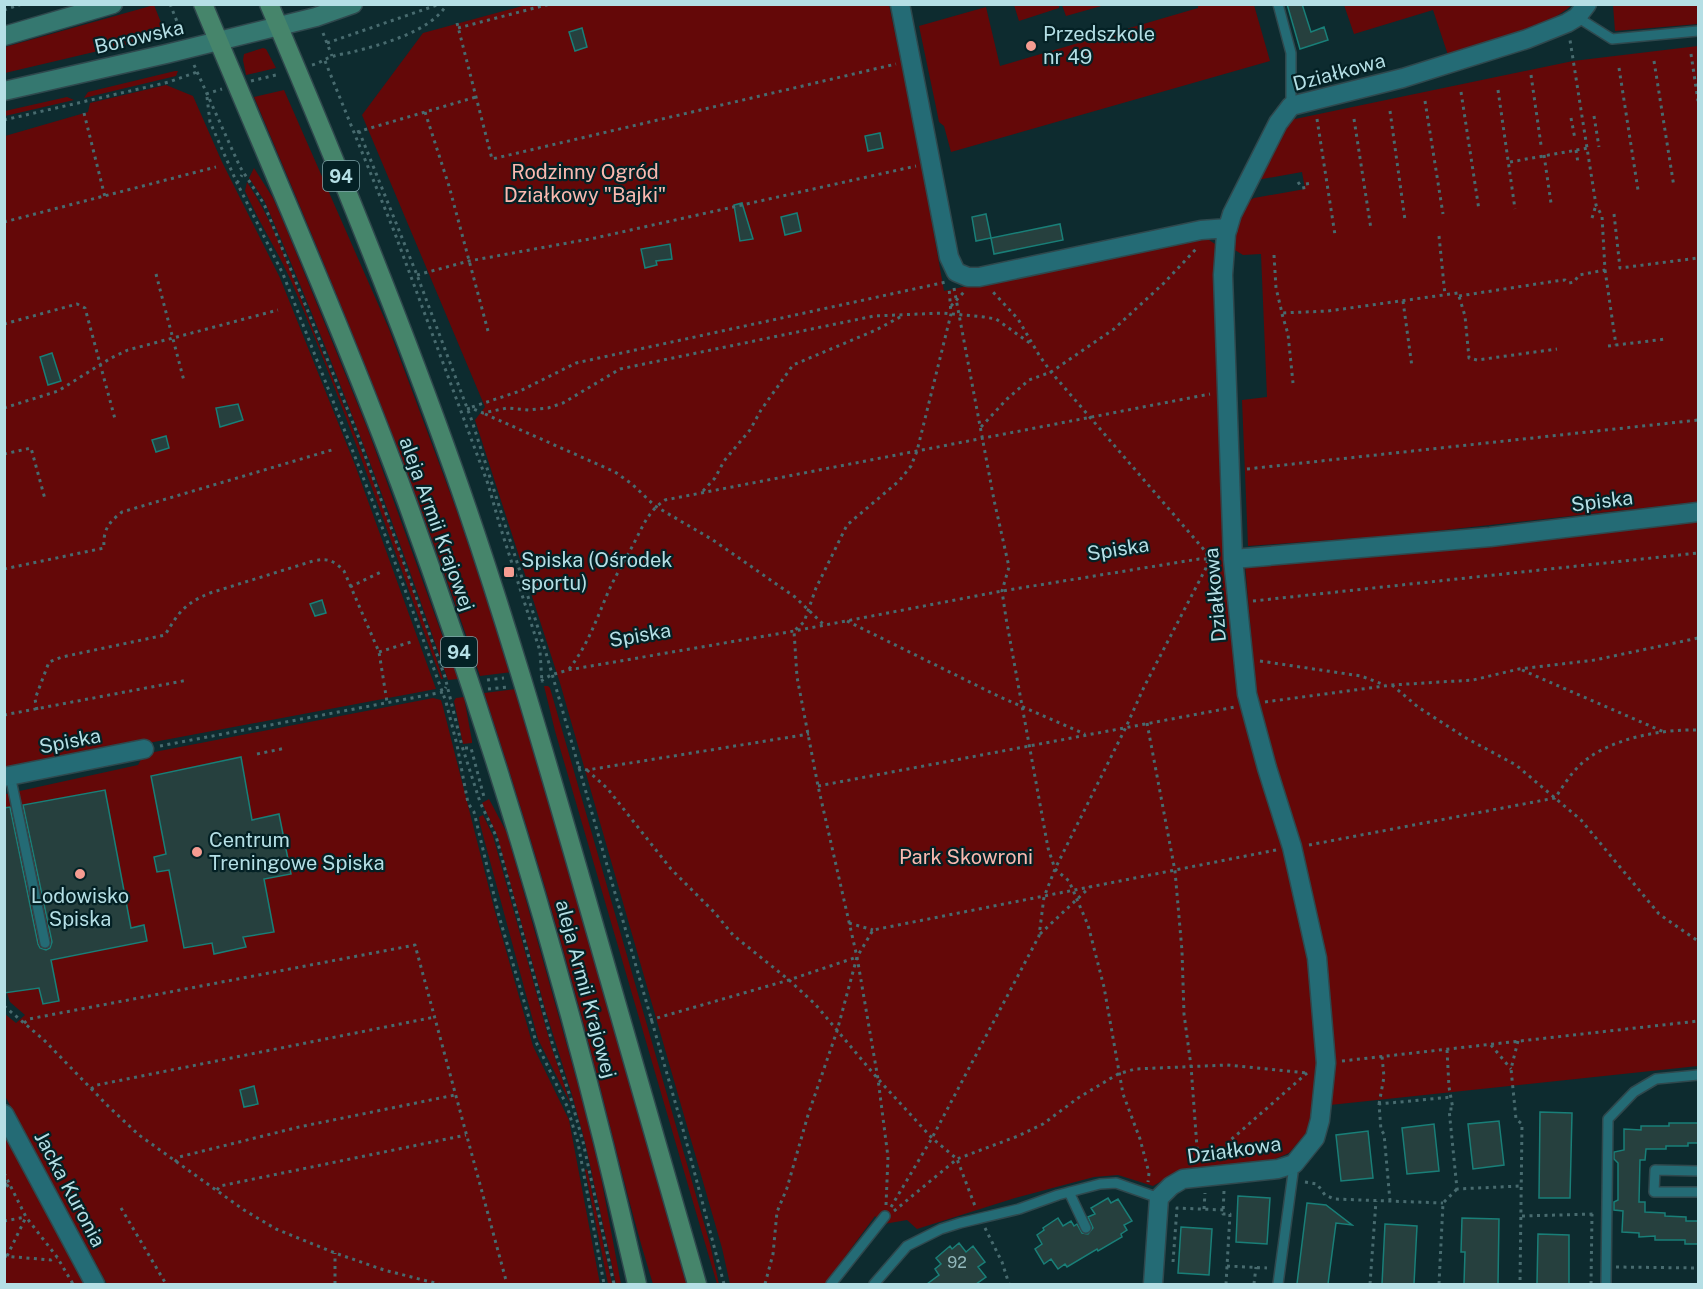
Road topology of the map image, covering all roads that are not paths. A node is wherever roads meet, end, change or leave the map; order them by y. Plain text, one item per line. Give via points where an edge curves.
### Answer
1 (113, 4) edge
2 (203, 4) edge
3 (268, 4) edge
4 (353, 4) edge
5 (900, 4) edge
6 (1278, 4) edge
7 (1577, 15) edge
8 (278, 26) junction
9 (1698, 31) edge
10 (4, 36) edge
11 (218, 41) junction
12 (4, 91) edge
13 (1291, 106) junction
14 (1228, 228) junction
15 (1698, 512) edge
16 (1233, 560) junction
17 (144, 749) road end
18 (7, 776) edge
19 (45, 943) dead end
20 (1698, 1075) edge
21 (4, 1114) edge
22 (1290, 1166) junction
23 (1698, 1171) edge
24 (1069, 1192) junction
25 (1698, 1192) edge
26 (1152, 1195) junction
27 (885, 1216) road end
28 (1086, 1228) dead end
29 (95, 1284) edge
30 (637, 1284) edge
31 (697, 1284) edge
32 (831, 1284) edge
33 (874, 1284) edge
34 (1153, 1284) edge
35 (1278, 1284) edge
36 (1606, 1284) edge

1 - 10 street, Borowska
2 - 11 main road, aleja Armii Krajowej / 94
3 - 8 main road, aleja Armii Krajowej / 94
4 - 8 street, Borowska
5 - 14 street via 956,272 979,278 1201,230
6 - 13 lane via 1291,53
7 - 9 lane via 1612,39
7 - 13 street, Działkowa via 1518,42 1403,78
8 - 11 street, Borowska
8 - 31 main road, aleja Armii Krajowej / 94 via 369,243 485,563 522,675
11 - 12 street, Borowska
11 - 30 main road, aleja Armii Krajowej / 94 via 352,360 478,705 584,1063
13 - 14 street, Działkowa via 1278,123
14 - 16 street, Działkowa via 1223,275
15 - 16 street, Spiska via 1490,537
16 - 22 street, Działkowa via 1247,694 1292,847 1317,958 1326,1063 1320,1120 1315,1138
17 - 18 street, Spiska
18 - 19 lane
20 - 36 lane via 1656,1079 1634,1092 1608,1119
21 - 29 street, Jacka Kuronia
22 - 26 street, Działkowa via 1183,1179
22 - 35 lane via 1293,1173
23 - 25 lane via 1655,1170 1654,1192
24 - 26 lane via 1116,1183
24 - 28 lane
24 - 33 lane via 940,1229 907,1246
26 - 34 street
27 - 32 lane

